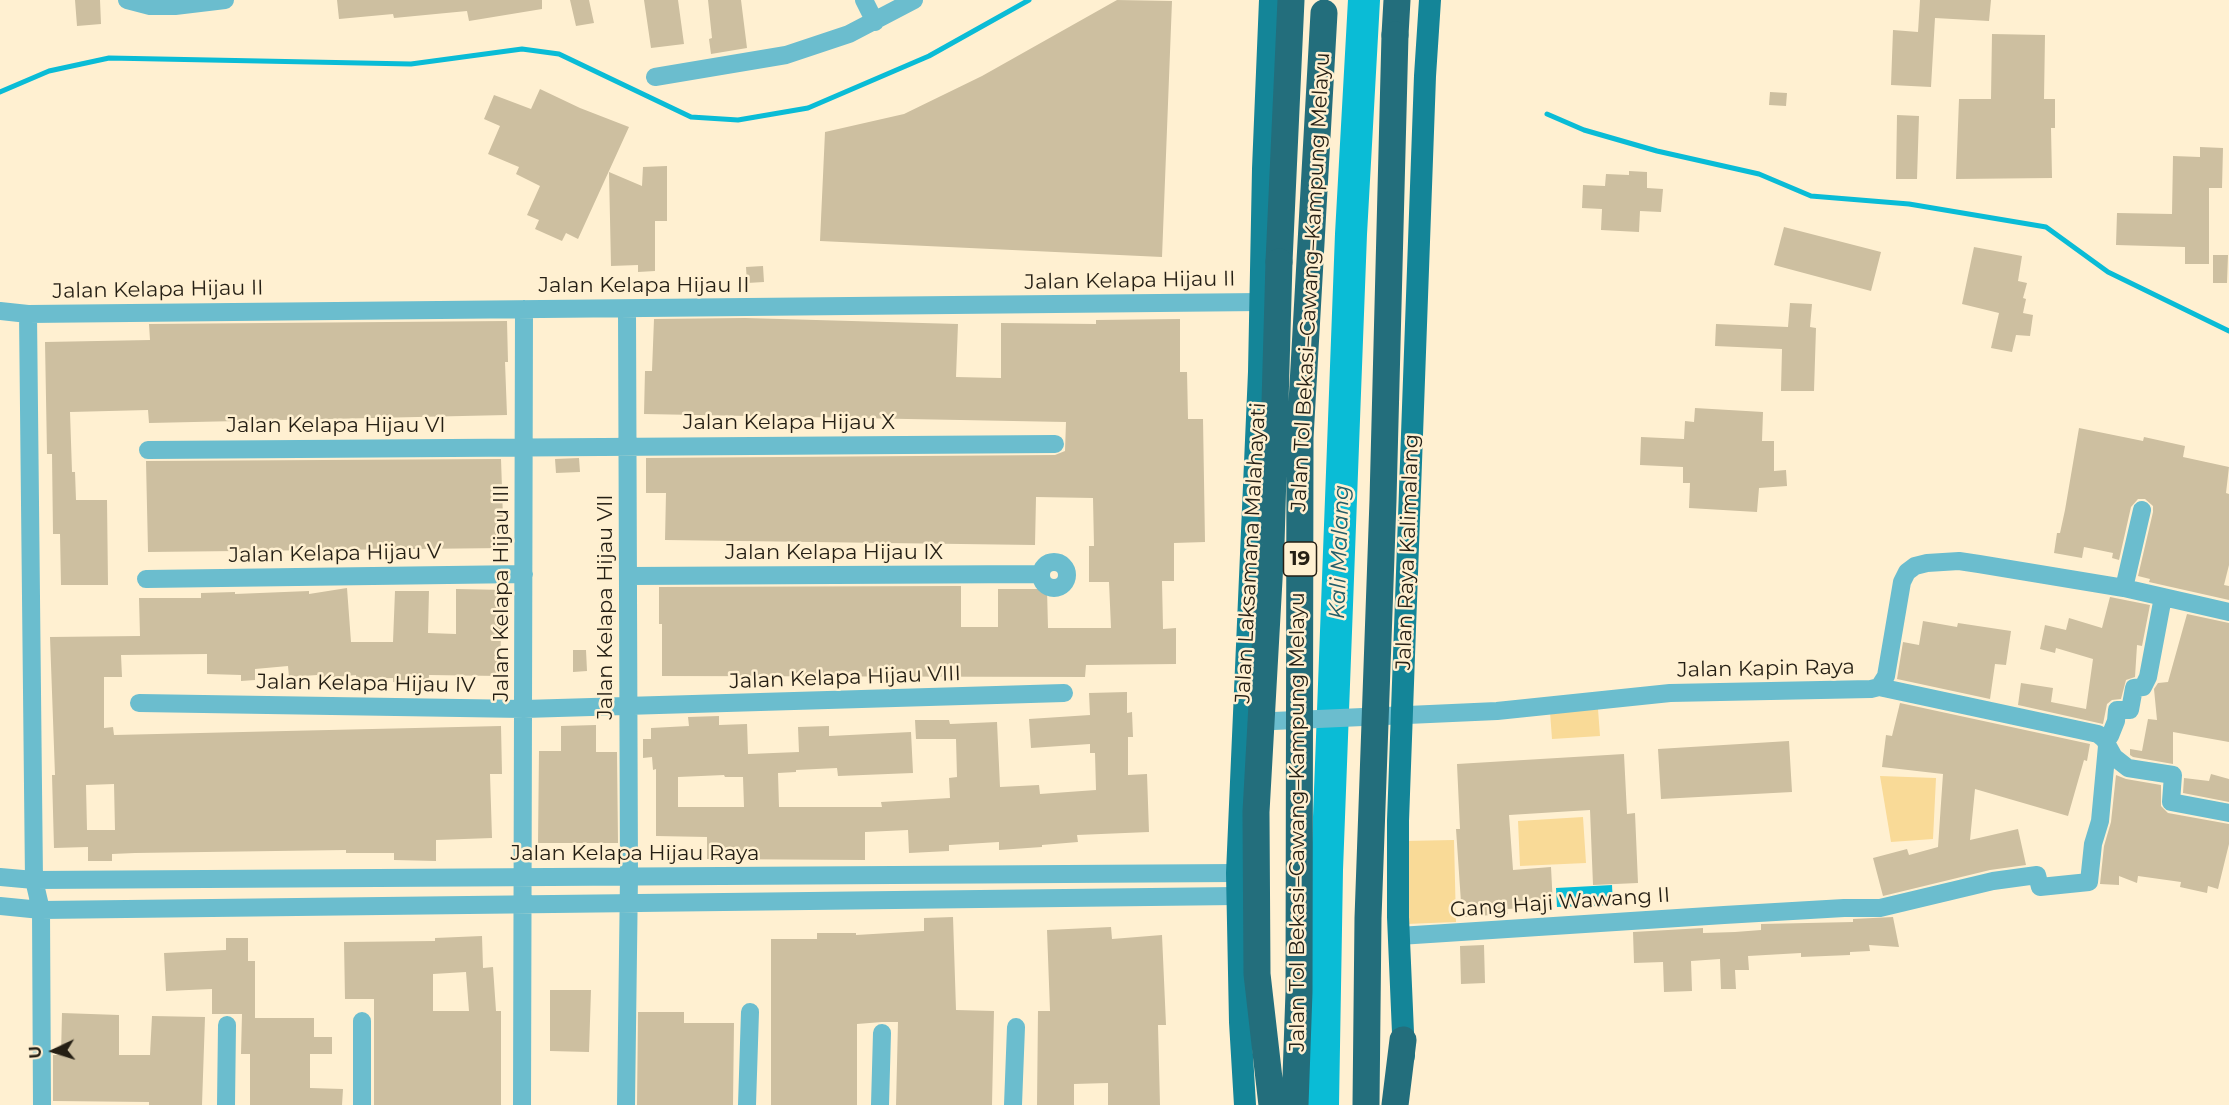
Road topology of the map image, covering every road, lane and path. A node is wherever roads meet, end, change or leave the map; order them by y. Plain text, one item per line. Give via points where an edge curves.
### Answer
1 (127, 0) edge
2 (225, 0) edge
3 (864, 0) edge
4 (914, 0) edge
5 (1270, 0) edge
6 (1291, 0) edge
7 (1324, 0) edge
8 (1397, 0) edge
9 (1430, 0) edge
10 (875, 21) junction
11 (655, 77) dead end
12 (1261, 302) junction
13 (524, 309) junction
14 (627, 310) junction
15 (0, 311) edge
16 (28, 314) junction
17 (1055, 444) dead end
18 (524, 447) junction
19 (627, 447) junction
20 (148, 450) dead end
21 (2142, 510) dead end
22 (524, 574) junction
23 (1041, 574) dead end
24 (628, 576) junction
25 (146, 579) dead end
26 (2124, 588) junction
27 (2163, 597) junction
28 (2229, 612) edge
29 (1879, 687) junction
30 (1064, 693) dead end
31 (139, 703) dead end
32 (628, 707) junction
33 (524, 709) junction
34 (1401, 717) junction
35 (1243, 723) junction
36 (2106, 742) junction
37 (2229, 813) edge
38 (1237, 873) junction
39 (1096, 874) junction
40 (629, 876) junction
41 (0, 877) edge
42 (524, 877) junction
43 (34, 880) junction
44 (1236, 896) junction
45 (1095, 898) junction
46 (629, 903) junction
47 (523, 904) junction
48 (0, 906) edge
49 (41, 910) junction
50 (1399, 936) junction
51 (750, 1012) dead end
52 (362, 1021) dead end
53 (227, 1025) dead end
54 (1016, 1027) dead end
55 (882, 1033) dead end
56 (1403, 1040) junction
57 (42, 1105) edge
58 (226, 1105) edge
59 (362, 1105) edge
60 (522, 1105) edge
61 (626, 1105) edge
62 (747, 1105) edge
63 (880, 1105) edge
64 (1013, 1105) edge
65 (1245, 1105) edge
66 (1272, 1105) edge
67 (1295, 1105) edge
68 (1366, 1105) edge
69 (1395, 1105) edge
70 (1407, 1105) edge

1 - 2 street via 150,6 175,6
3 - 10 street
4 - 10 street
5 - 12 main road, Jalan Laksamana Malahayati
6 - 66 highway, bridge via 1271,544 1256,812 1257,974
7 - 67 highway, Jalan Tol Bekasi–Cawang–Kampung Melayu / 19, bridge via 1300,438 1299,992
8 - 68 highway, bridge via 1368,918
9 - 34 main road, Jalan Raya Kalimalang
10 - 11 street via 786,55
12 - 14 street, Jalan Kelapa Hijau II
12 - 35 main road, Jalan Laksamana Malahayati
13 - 14 street, Jalan Kelapa Hijau II
13 - 16 street, Jalan Kelapa Hijau II
13 - 18 street, Jalan Kelapa Hijau III
14 - 19 street, Jalan Kelapa Hijau VII
15 - 16 street, Jalan Kelapa Hijau II
16 - 43 street
17 - 19 street, Jalan Kelapa Hijau X
18 - 19 street, Jalan Kelapa Hijau X
18 - 20 street, Jalan Kelapa Hijau VI
18 - 22 street, Jalan Kelapa Hijau III
19 - 24 street, Jalan Kelapa Hijau VII
21 - 26 street
22 - 25 street, Jalan Kelapa Hijau V
22 - 33 street, Jalan Kelapa Hijau III
23 - 24 street, Jalan Kelapa Hijau IX
24 - 32 street, Jalan Kelapa Hijau VII
26 - 27 street, Jalan Kapin Raya
26 - 29 street, Jalan Kapin Raya via 1959,561 1915,566 1902,582 1886,676
27 - 28 street, Jalan Kapin Raya
27 - 36 street via 2148,677 2143,687 2134,688 2130,710 2117,710
29 - 34 street, Jalan Kapin Raya via 1670,693
29 - 36 street via 2098,734
30 - 32 street, Jalan Kelapa Hijau VIII
31 - 33 street, Jalan Kelapa Hijau IV
32 - 33 street, Jalan Kelapa Hijau IV
32 - 40 street, Jalan Kelapa Hijau VII
33 - 42 street, Jalan Kelapa Hijau III
34 - 35 street, Jalan Kapin Raya
34 - 50 main road, Jalan Raya Kalimalang
35 - 38 main road, Jalan Laksamana Malahayati
36 - 37 street via 2128,768 2173,775 2171,802
36 - 50 street, Gang Haji Wawang II via 2100,821 2089,882 2040,887 2037,874 1880,908
38 - 39 street, Jalan Kelapa Hijau Raya
38 - 44 main road, Jalan Laksamana Malahayati
39 - 40 street, Jalan Kelapa Hijau Raya
39 - 45 street
40 - 42 street, Jalan Kelapa Hijau Raya
40 - 46 street, Jalan Kelapa Hijau VII
41 - 43 street, Jalan Kelapa Hijau Raya
42 - 43 street, Jalan Kelapa Hijau Raya
42 - 47 street, Jalan Kelapa Hijau III
43 - 49 street
44 - 45 street
44 - 65 main road, Jalan Laksamana Malahayati
45 - 46 street
46 - 47 street
46 - 61 street, Jalan Kelapa Hijau VII
47 - 49 street
47 - 60 street, Jalan Kelapa Hijau III
48 - 49 street
49 - 57 street
50 - 56 main road, Jalan Raya Kalimalang
51 - 62 street
52 - 59 street
53 - 58 street
54 - 64 street
55 - 63 street
56 - 69 highway
56 - 70 main road, Jalan Raya Kalimalang

